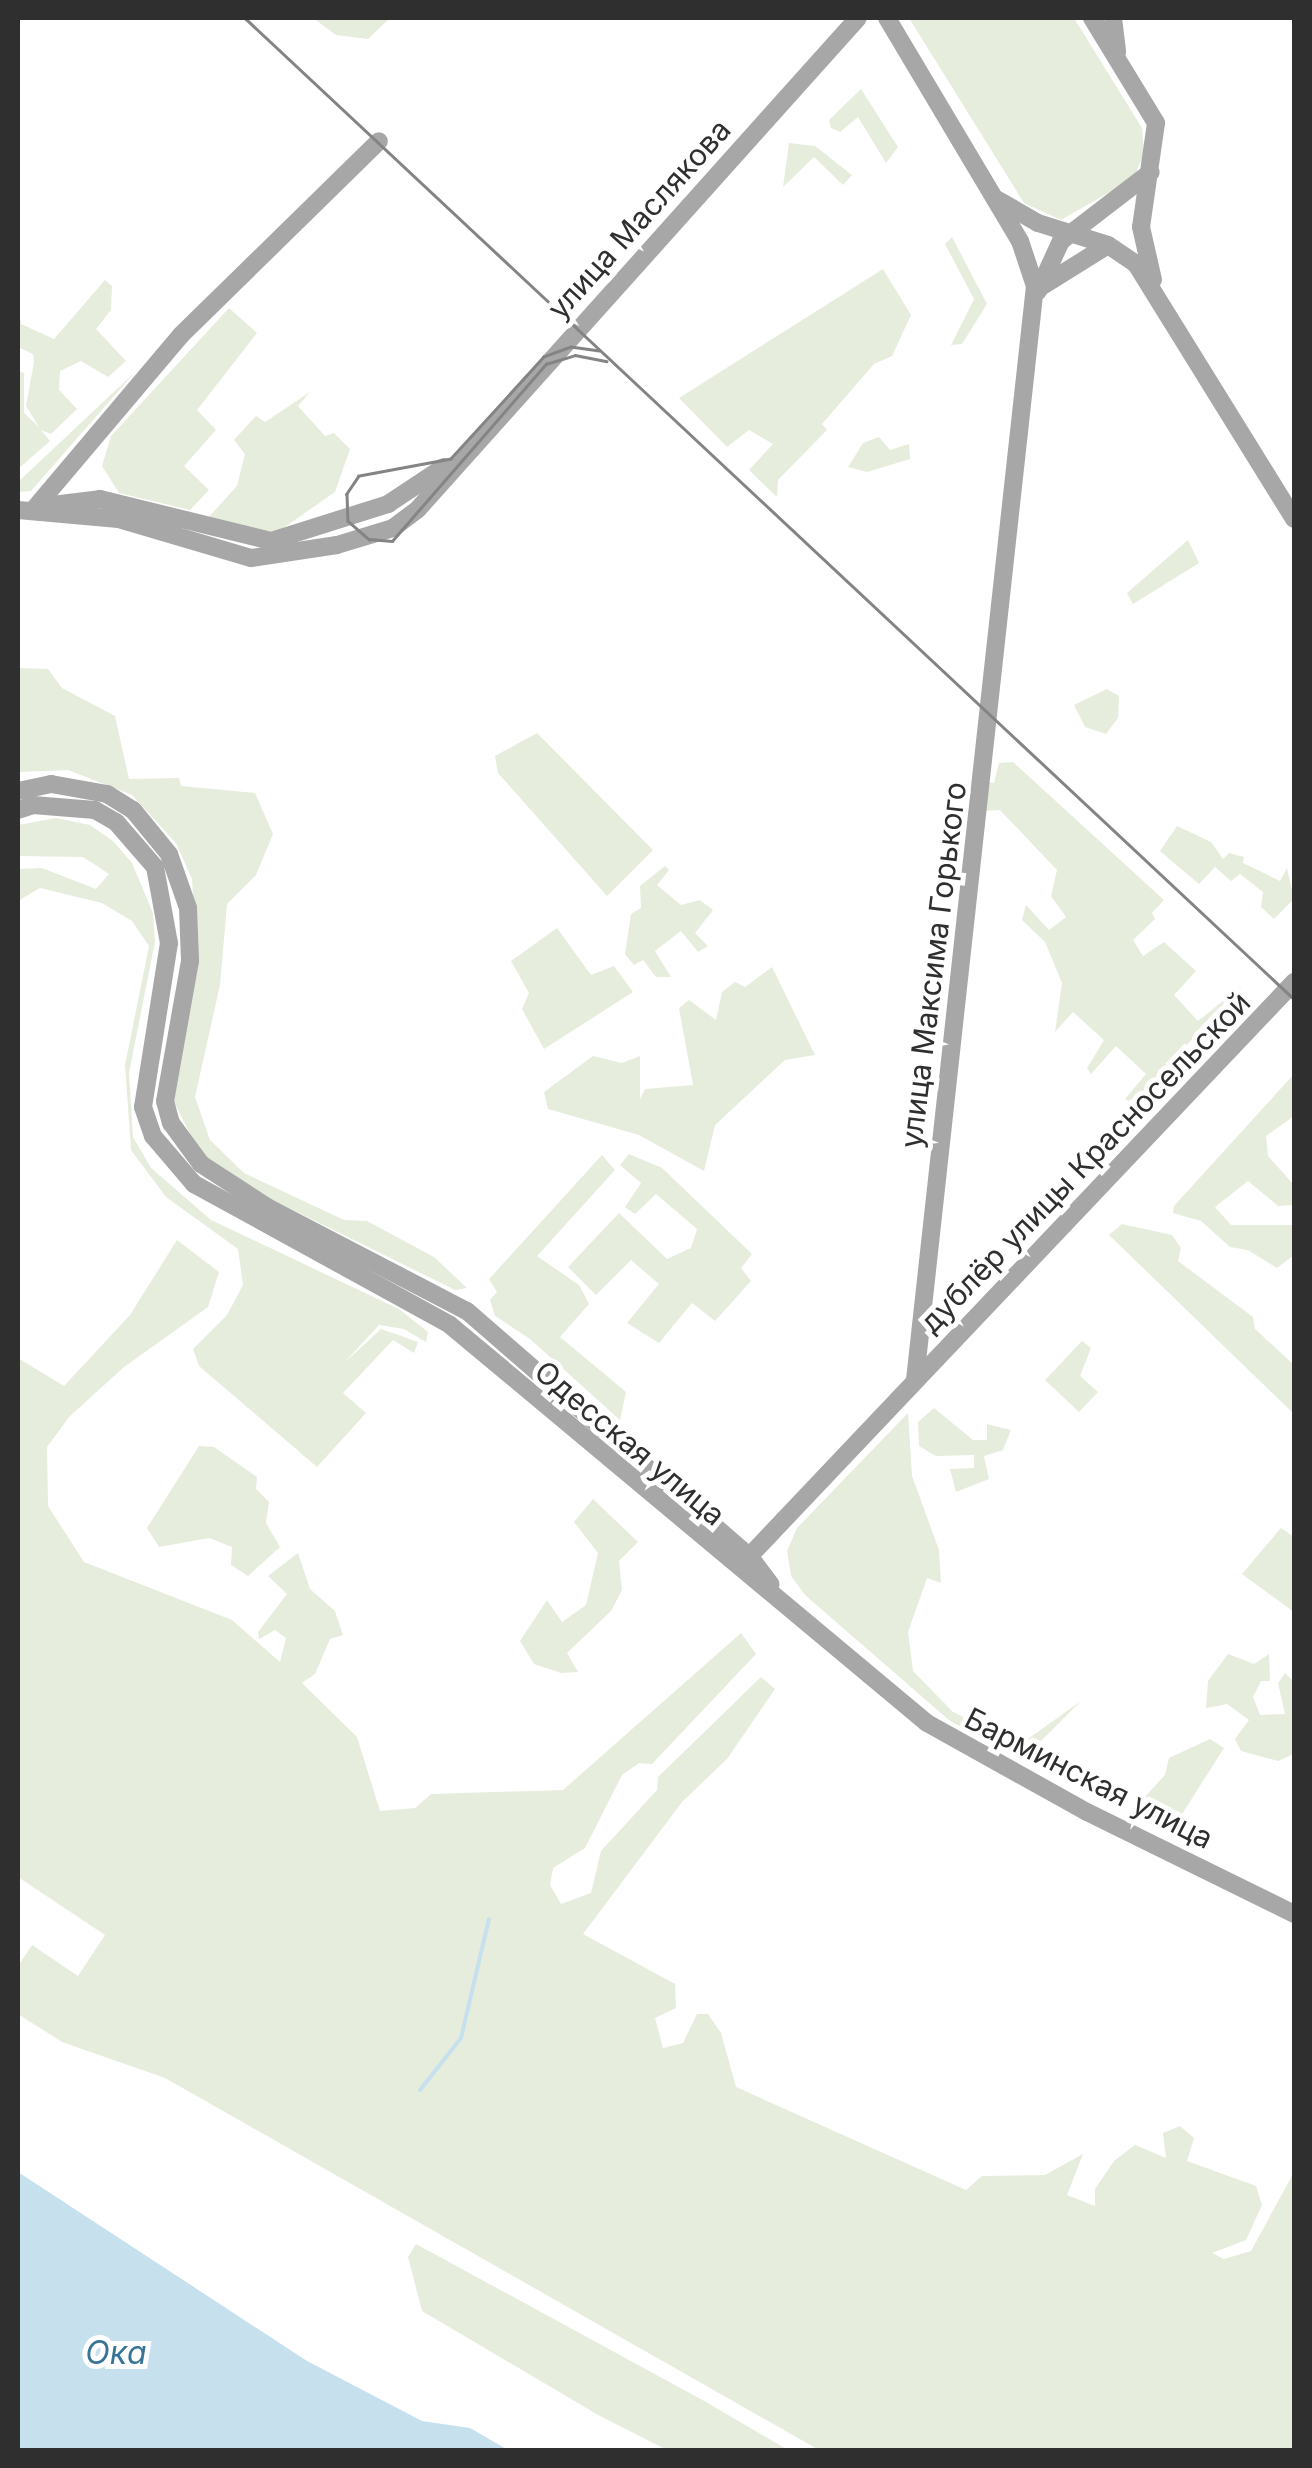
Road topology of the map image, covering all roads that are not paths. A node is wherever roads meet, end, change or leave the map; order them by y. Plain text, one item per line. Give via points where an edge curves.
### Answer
1 (858, 18) edge
2 (888, 18) edge
3 (1092, 18) edge
4 (1112, 18) edge
5 (1119, 62) junction
6 (379, 141) dead end
7 (1152, 172) junction
8 (994, 198) junction
9 (1071, 232) junction
10 (1108, 245) junction
11 (1037, 294) junction
12 (1157, 295) junction
13 (460, 458) junction
14 (26, 510) edge
15 (1294, 519) edge
16 (18, 791) edge
17 (18, 810) edge
18 (1294, 982) edge
19 (915, 1380) junction
20 (743, 1563) junction
21 (1294, 1914) edge

1 - 13 main road, улица Маслякова
2 - 8 main road
3 - 5 main road
4 - 5 main road
5 - 7 main road via 1156,123
6 - 14 main road via 181,334
7 - 9 main road
7 - 12 main road via 1141,227
8 - 9 main road
8 - 11 main road via 1028,255
9 - 10 main road
9 - 11 main road via 1051,254
10 - 11 main road
10 - 12 main road via 1136,264
11 - 19 main road, улица Максима Горького
12 - 15 main road
13 - 14 main road, улица Маслякова via 388,504 257,541 100,499
13 - 14 main road, улица Маслякова via 416,511 379,536 251,558 119,519
16 - 20 main road, Одесская улица via 52,784 106,794 153,832 175,868 188,908 190,960 164,1101 184,1146 226,1184 467,1311
17 - 20 main road, Одесская улица via 33,804 95,810 116,822 154,867 169,943 143,1108 172,1164 254,1221 450,1325
18 - 19 main road, дублёр улицы Красносельской
19 - 20 main road
20 - 21 main road, Барминская улица via 927,1723 973,1753

